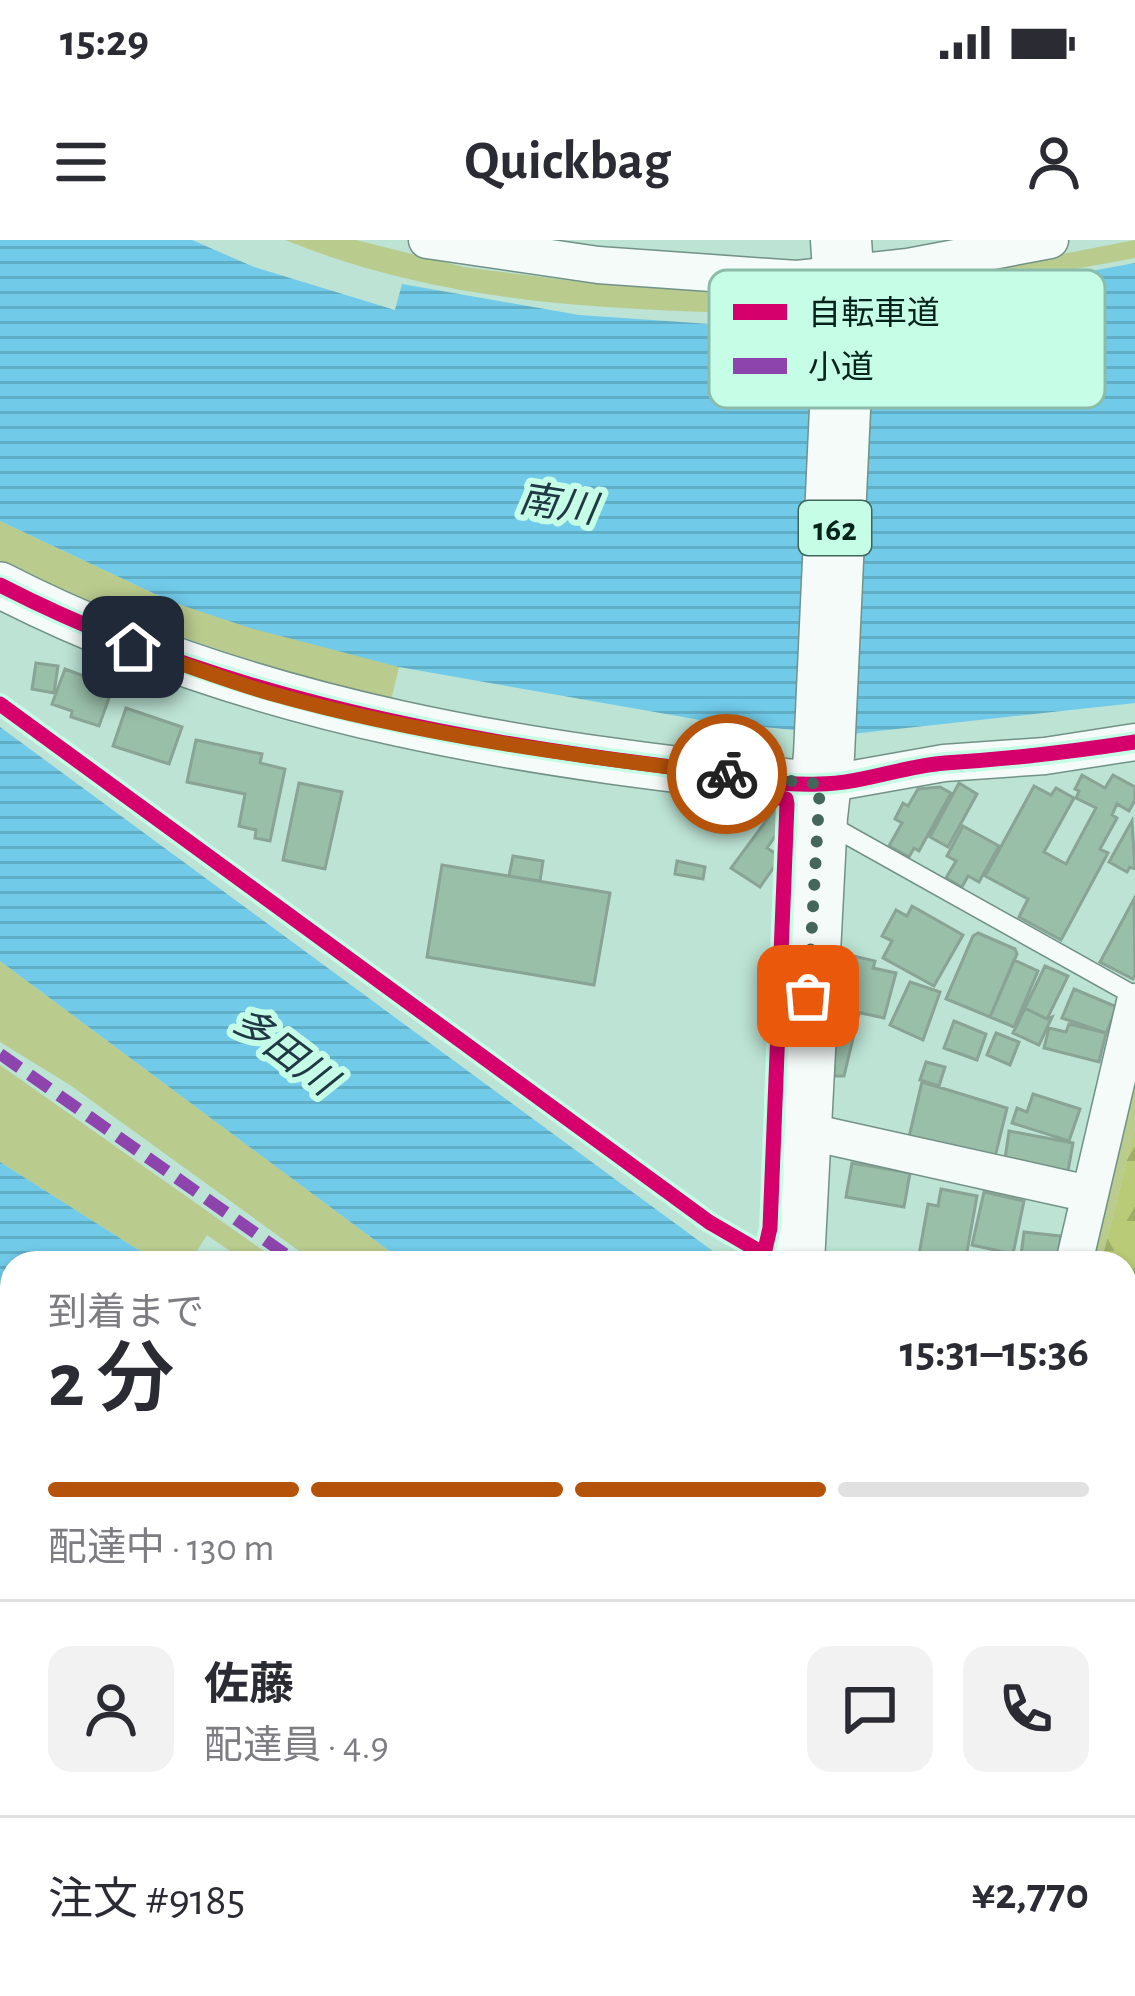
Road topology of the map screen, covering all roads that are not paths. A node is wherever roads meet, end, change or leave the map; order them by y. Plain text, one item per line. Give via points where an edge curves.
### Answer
1 (427, 240) edge
2 (1050, 240) edge
3 (869, 270) edge
4 (709, 273) edge
5 (837, 408) edge
6 (0, 585) edge
7 (1135, 742) edge
8 (820, 786) junction
9 (1135, 999) edge
10 (801, 1130) junction
11 (1090, 1194) junction
12 (795, 1251) edge
13 (1077, 1251) edge

1 - 4 street
2 - 3 street
5 - 8 highway, 162
6 - 8 street via 133,647 273,694 591,757
7 - 8 street
8 - 9 lane
8 - 10 highway, 162
9 - 11 street
10 - 11 street
10 - 12 highway, 162
11 - 13 street

